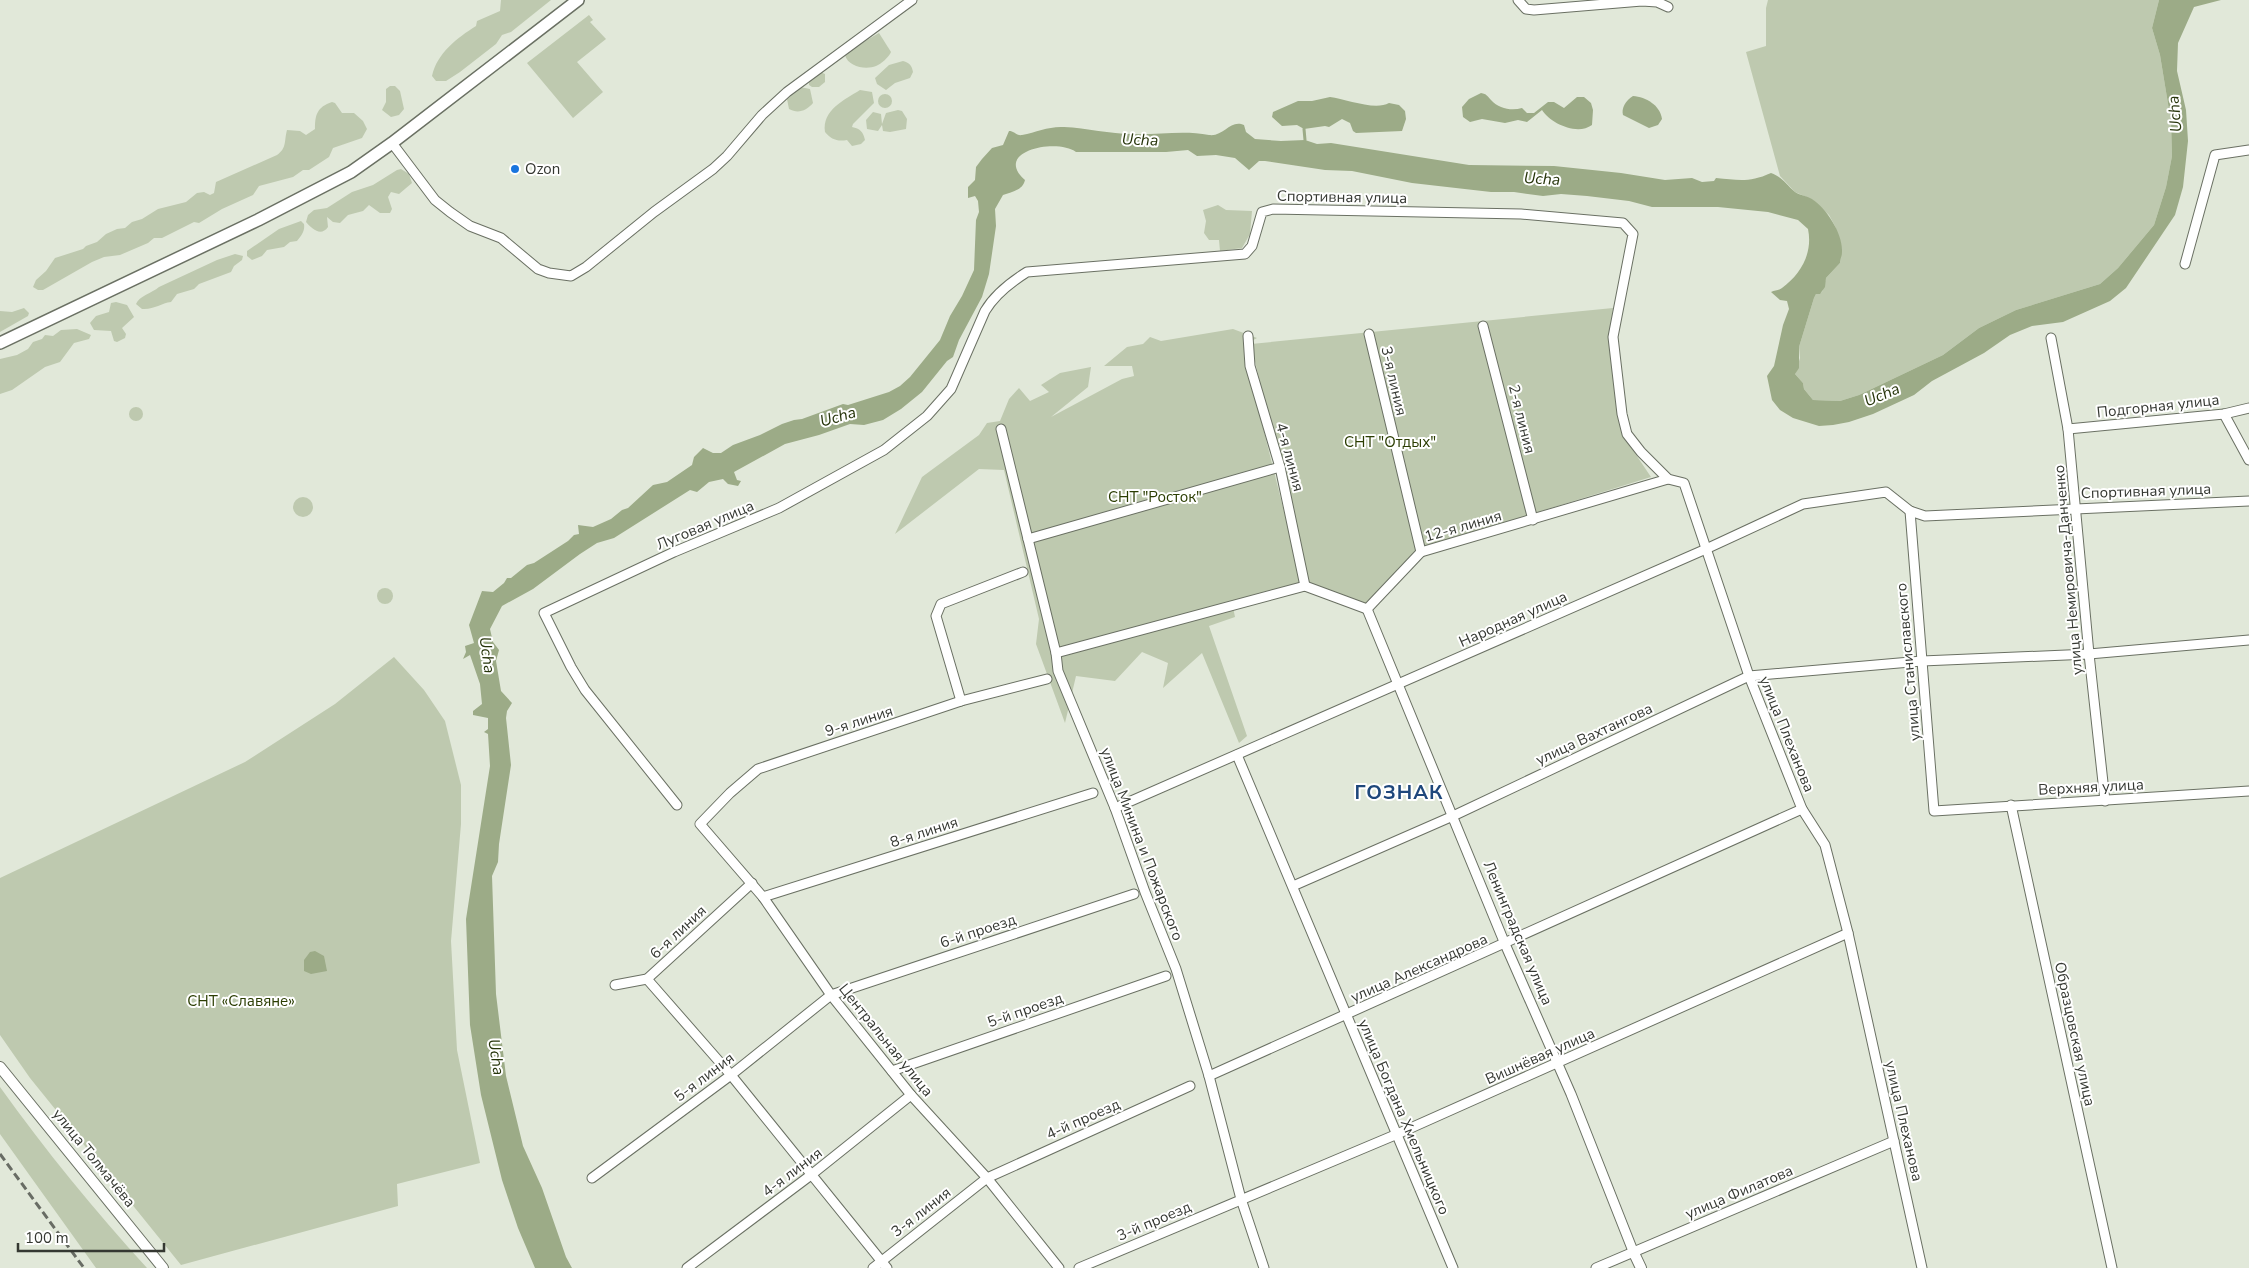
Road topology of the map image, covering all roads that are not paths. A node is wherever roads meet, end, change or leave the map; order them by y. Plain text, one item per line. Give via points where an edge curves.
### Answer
1 (578, 0) edge
2 (912, 0) edge
3 (1518, 0) edge
4 (1668, 7) dead end
5 (392, 143) junction
6 (2249, 150) edge
7 (1633, 234) joint
8 (2185, 264) dead end
9 (1016, 279) joint
10 (1483, 326) dead end
11 (1369, 334) dead end
12 (1248, 336) dead end
13 (2051, 338) dead end
14 (0, 343) edge
15 (2249, 408) edge
16 (2224, 414) junction
17 (1001, 429) dead end
18 (2068, 429) junction
19 (2249, 460) edge
20 (1280, 467) junction
21 (1668, 479) junction
22 (2249, 501) edge
23 (2077, 508) junction
24 (1910, 511) junction
25 (1925, 516) joint
26 (1533, 520) junction
27 (1028, 539) junction
28 (1706, 549) junction
29 (1421, 552) junction
30 (1024, 572) dead end
31 (1305, 586) junction
32 (1367, 609) junction
33 (2249, 640) edge
34 (1056, 653) junction
35 (2089, 654) junction
36 (1922, 661) junction
37 (1749, 676) junction
38 (1047, 679) dead end
39 (1398, 684) junction
40 (961, 701) junction
41 (1237, 755) junction
42 (2249, 791) edge
43 (1093, 793) dead end
44 (2105, 801) junction
45 (677, 805) dead end
46 (2011, 805) junction
47 (1115, 808) junction
48 (1802, 809) junction
49 (1934, 811) joint
50 (1453, 816) junction
51 (700, 824) joint
52 (752, 883) junction
53 (1292, 886) junction
54 (1134, 894) dead end
55 (764, 898) junction
56 (1848, 933) junction
57 (1505, 944) junction
58 (1166, 976) dead end
59 (647, 979) junction
60 (615, 985) dead end
61 (831, 995) junction
62 (1347, 1015) junction
63 (1556, 1064) junction
64 (0, 1068) edge
65 (892, 1071) junction
66 (731, 1075) junction
67 (1209, 1076) junction
68 (1190, 1086) dead end
69 (911, 1095) junction
70 (1395, 1135) junction
71 (1894, 1141) junction
72 (811, 1175) junction
73 (592, 1178) dead end
74 (987, 1178) junction
75 (1241, 1199) junction
76 (1633, 1252) junction
77 (884, 1265) edge
78 (163, 1268) edge
79 (687, 1268) edge
80 (873, 1268) edge
81 (1059, 1268) edge
82 (1079, 1268) edge
83 (1264, 1268) edge
84 (1453, 1268) edge
85 (1596, 1268) edge
86 (1641, 1268) edge
87 (1922, 1268) edge
88 (2112, 1268) edge

1 - 5 main road
2 - 5 street via 787,92 713,169 572,276 538,269 501,238 470,226 435,200
3 - 4 street via 1526,9 1534,10 1642,1
5 - 14 main road via 326,187
6 - 8 street via 2215,155
7 - 9 street, Спортивная улица via 1623,223 1521,214 1280,208 1262,212 1252,246 1244,254 1027,272
7 - 21 street, улица Плеханова via 1613,337 1622,414 1627,434
9 - 45 street, Луговая улица via 985,311 951,388 927,416 884,450 779,508 674,552 544,613 585,690
10 - 26 street, 2-я линия
11 - 29 street, 3-я линия
12 - 20 street, 4-я линия via 1250,366
13 - 18 street, улица Немировича-Данченко
15 - 16 street, Подгорная улица
16 - 18 street, Подгорная улица
16 - 19 street
17 - 27 street, улица Минина и Пожарского
18 - 23 street, улица Немировича-Данченко
20 - 27 street
20 - 31 street, 4-я линия
21 - 26 street, 12-я линия
21 - 28 street, улица Плеханова via 1684,483
22 - 23 street, Спортивная улица
23 - 25 street, Спортивная улица
23 - 35 street, улица Немировича-Данченко
24 - 25 street, Народная улица
24 - 28 street, Народная улица via 1886,492 1803,504
24 - 36 street, улица Станиславского
26 - 29 street, 12-я линия
27 - 34 street, улица Минина и Пожарского
28 - 37 street, улица Плеханова
28 - 39 street, Народная улица
29 - 32 street, 12-я линия
30 - 40 street via 941,604 936,616
31 - 32 street
31 - 34 street
32 - 39 street, Ленинградская улица
33 - 35 street
34 - 47 street, улица Минина и Пожарского via 1058,671
35 - 36 street
35 - 44 street, улица Немировича-Данченко
36 - 37 street, улица Вахтангова
36 - 49 street, улица Станиславского
37 - 48 street, улица Плеханова
37 - 50 street, улица Вахтангова
38 - 40 street, 9-я линия
39 - 41 street, Народная улица
39 - 50 street, Ленинградская улица
40 - 51 street, 9-я линия via 758,769
41 - 47 street, Народная улица
41 - 53 street, улица Богдана Хмельницкого
42 - 44 street, Верхняя улица
43 - 55 street, 8-я линия
44 - 46 street, Верхняя улица
46 - 49 street, Верхняя улица
46 - 88 street, Образцовская улица
47 - 67 street, улица Минина и Пожарского via 1144,892 1176,969
48 - 56 street, улица Плеханова via 1825,845
48 - 57 street, улица Александрова
50 - 53 street, улица Вахтангова
50 - 57 street, Ленинградская улица
51 - 52 street, Центральная улица
52 - 55 street, Центральная улица
52 - 59 street, 6-я линия
53 - 62 street, улица Богдана Хмельницкого
54 - 61 street, 6-й проезд
55 - 61 street, Центральная улица
56 - 63 street, Вишнёвая улица
56 - 71 street, улица Плеханова
57 - 62 street, улица Александрова
57 - 63 street, Ленинградская улица
58 - 65 street, 5-й проезд
59 - 60 street, 6-я линия
59 - 66 street
61 - 65 street, Центральная улица
61 - 66 street, 5-я линия
62 - 67 street, улица Александрова
62 - 70 street, улица Богдана Хмельницкого
63 - 70 street, Вишнёвая улица
63 - 76 street, Ленинградская улица via 1571,1094
64 - 78 street, улица Толмачёва
65 - 69 street, Центральная улица
66 - 72 street
66 - 73 street, 5-я линия
67 - 75 street, улица Минина и Пожарского
68 - 74 street, 4-й проезд
69 - 72 street, 4-я линия
69 - 74 street, Центральная улица
70 - 75 street, Вишнёвая улица
70 - 84 street, улица Богдана Хмельницкого
71 - 76 street, улица Филатова
71 - 87 street, улица Плеханова
72 - 77 street
72 - 79 street, 4-я линия
74 - 77 street, 3-я линия
74 - 81 street, Центральная улица
75 - 82 street, 3-й проезд
75 - 83 street, улица Минина и Пожарского
76 - 85 street, улица Филатова
76 - 86 street, Ленинградская улица
77 - 80 street, 3-я линия

